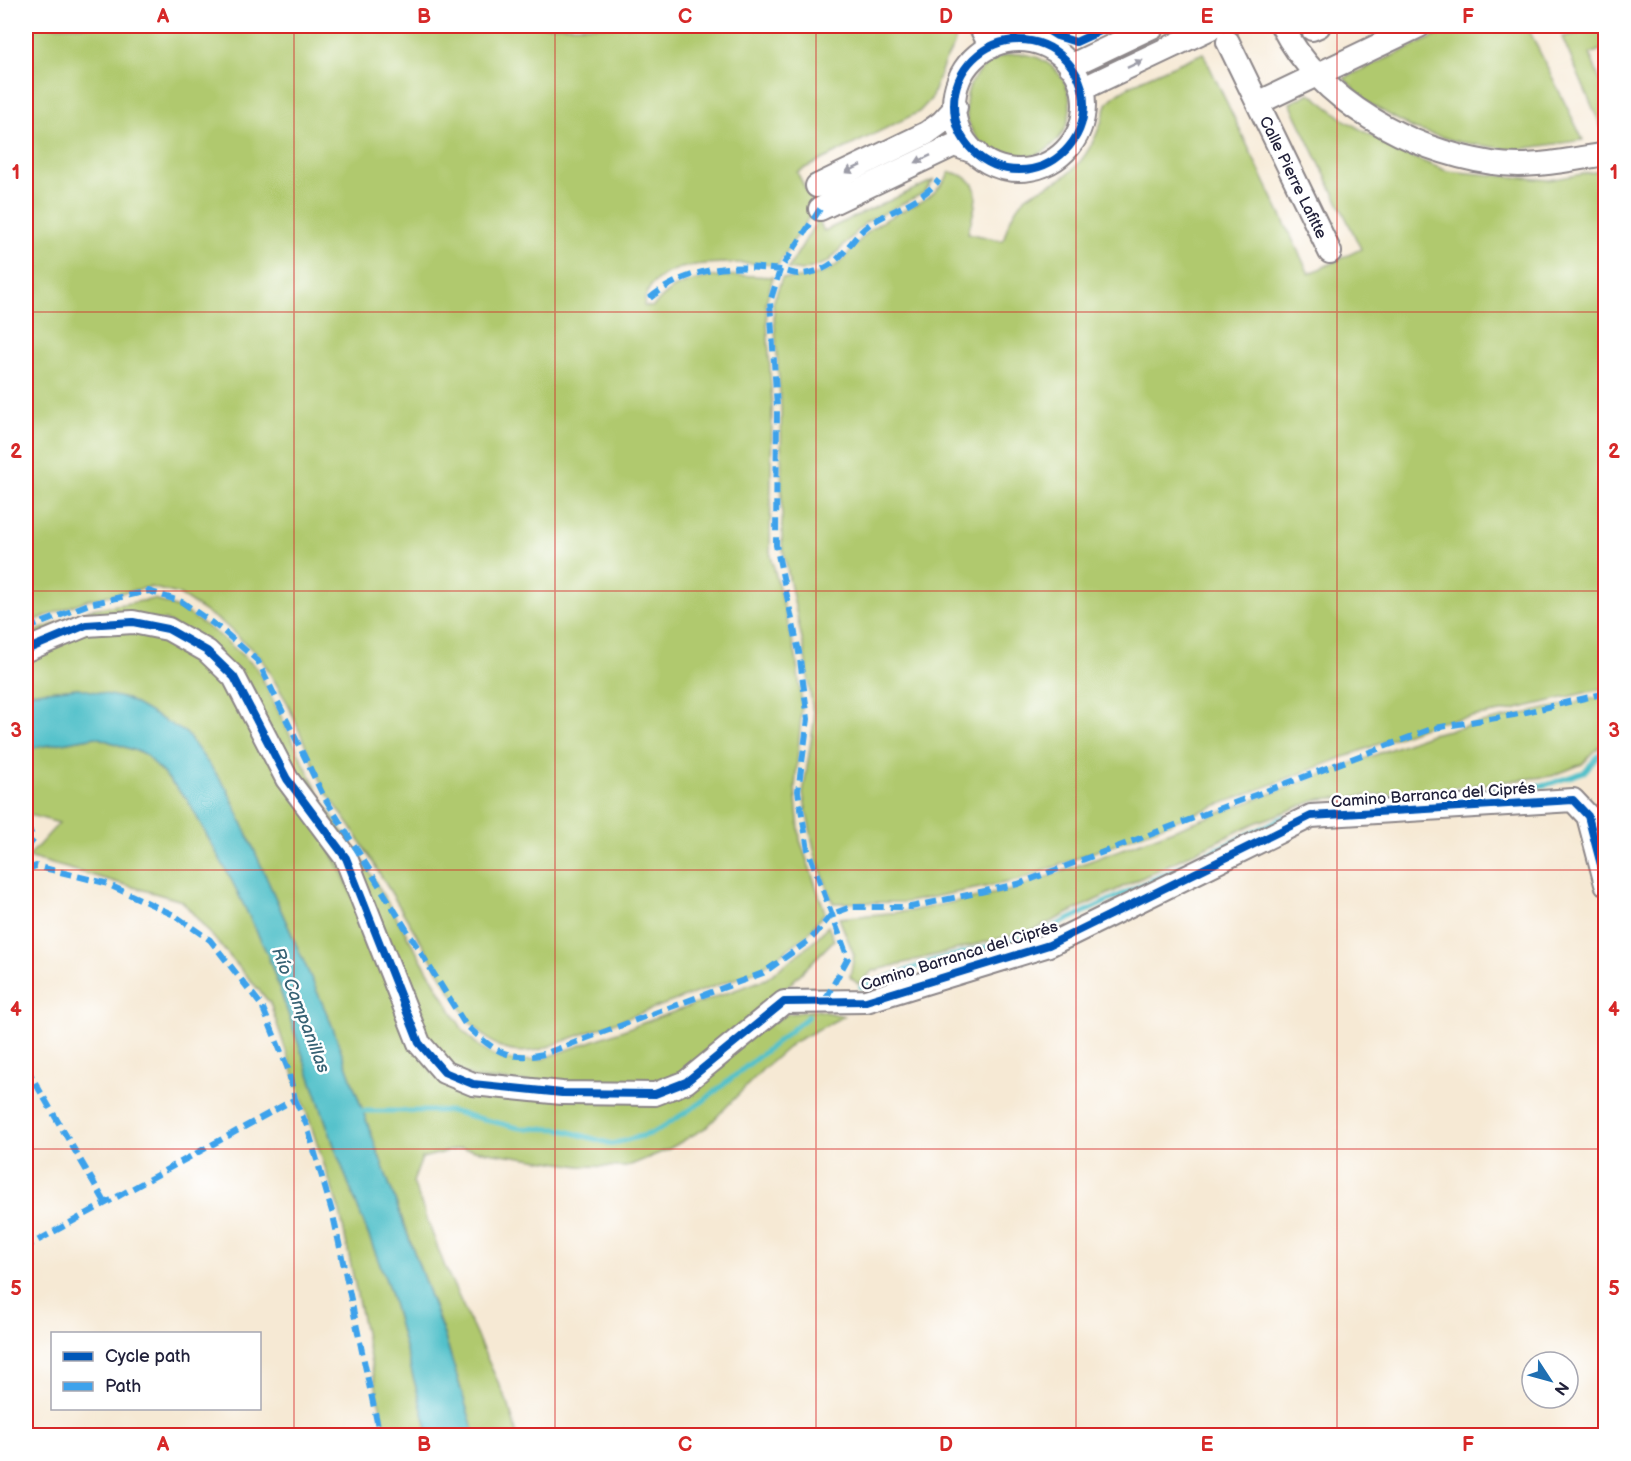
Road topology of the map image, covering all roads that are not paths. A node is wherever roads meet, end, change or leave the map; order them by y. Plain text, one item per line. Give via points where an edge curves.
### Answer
1 (980, 26) edge
2 (1154, 26) edge
3 (1282, 26) edge
4 (1419, 26) edge
5 (1222, 34) edge
6 (991, 47) junction
7 (1070, 66) junction
8 (1315, 75) junction
9 (1082, 89) junction
10 (1258, 103) junction
11 (956, 107) junction
12 (977, 153) junction
13 (1605, 154) edge
14 (817, 186) dead end
15 (820, 209) dead end
16 (1330, 252) dead end
17 (26, 650) edge
18 (1605, 884) edge

1 - 6 street
2 - 7 street
3 - 8 street
4 - 8 street, Calle Pierre Lafitte
9 -> 5 street
5 - 10 street, Calle Pierre Lafitte
6 - 7 street via 1008,40 1036,42 1057,52
6 - 11 street via 964,68 956,86
7 - 9 street
8 - 10 street, Calle Pierre Lafitte
8 - 13 street via 1350,105 1408,139 1450,154 1494,164 1539,164
9 - 12 street via 1084,113 1079,130 1051,163 1027,171 993,166
10 - 16 street, Calle Pierre Lafitte
11 - 12 street via 956,125 964,142
11 -> 14 street via 927,133
12 -> 15 street via 954,145
17 - 18 street, Camino Barranca del Ciprés via 86,625 134,622 168,629 207,651 234,677 287,779 346,858 419,1043 444,1072 473,1084 562,1093 655,1094 686,1082 784,1002 866,1001 1048,945 1311,816 1573,800 1588,816

